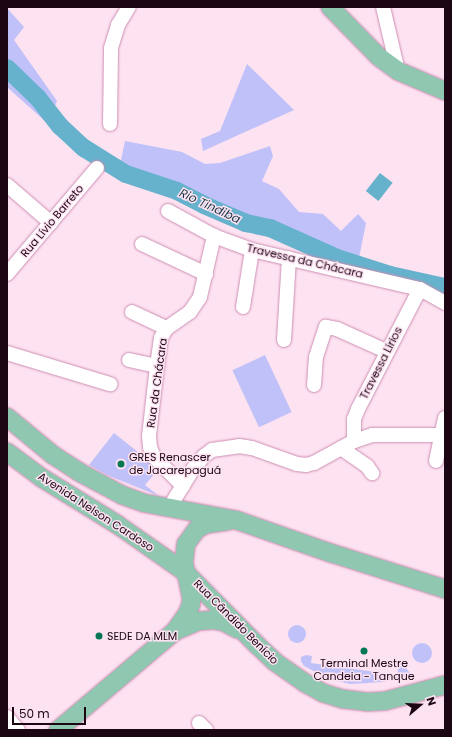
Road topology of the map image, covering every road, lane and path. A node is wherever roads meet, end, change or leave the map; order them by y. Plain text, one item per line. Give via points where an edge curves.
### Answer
1 (129, 7) edge
2 (330, 7) edge
3 (383, 7) edge
4 (398, 71) junction
5 (445, 91) edge
6 (110, 124) dead end
7 (97, 168) dead end
8 (7, 185) edge
9 (168, 210) dead end
10 (51, 223) junction
11 (214, 236) junction
12 (142, 244) dead end
13 (252, 250) junction
14 (289, 258) junction
15 (7, 274) edge
16 (206, 274) junction
17 (420, 289) junction
18 (445, 303) edge
19 (243, 307) dead end
20 (132, 312) dead end
21 (167, 328) junction
22 (284, 340) dead end
23 (386, 351) junction
24 (7, 353) edge
25 (129, 360) dead end
26 (157, 366) junction
27 (110, 384) dead end
28 (314, 385) dead end
29 (7, 417) edge
30 (445, 418) edge
31 (443, 434) edge
32 (354, 441) junction
33 (341, 448) junction
34 (7, 452) edge
35 (436, 461) dead end
36 (372, 473) dead end
37 (183, 486) junction
38 (169, 508) junction
39 (236, 520) junction
40 (185, 572) junction
41 (445, 589) edge
42 (176, 630) junction
43 (246, 634) junction
44 (443, 685) edge
45 (7, 717) edge
46 (18, 730) edge
47 (58, 730) edge

1 - 6 street via 118,25 111,48
2 - 4 main road via 379,57
3 - 4 street
4 - 5 main road
7 - 10 street, Rua Lívio Barreto
8 - 10 street
9 - 11 street, Travessa da Chácara
10 - 15 street, Rua Lívio Barreto
11 - 13 street, Travessa da Chácara
11 - 16 street, Rua da Chácara
12 - 16 street
13 - 14 street, Travessa da Chácara
13 - 19 street
14 - 17 street, Travessa da Chácara
14 - 22 street
16 - 21 street, Rua da Chácara via 196,305
17 - 18 street, Travessa da Chácara
17 - 23 street, Travessa Lírios
20 - 21 street
21 - 26 street, Rua da Chácara via 161,338
23 - 28 street via 337,329 326,327 316,357
23 - 32 street, Travessa Lírios via 354,419
24 - 27 street
25 - 26 street
26 - 37 street, Rua da Chácara via 150,447 154,457
29 - 38 main road via 52,455 79,472 122,495
30 - 31 street
31 - 32 street via 372,435
31 - 35 street
32 - 33 street
33 - 36 street via 367,466
33 - 37 street via 306,465 240,446 212,450 204,456
34 - 40 main road, Avenida Nelson Cardoso
37 - 38 street
38 - 39 main road
39 - 40 main road via 207,524 191,535 185,547
39 - 41 main road via 331,554
40 - 42 main road via 191,604
40 - 43 main road, Rua Cândido Benício
42 - 43 main road via 199,621 213,620 234,626
42 - 47 main road
43 - 44 main road, Rua Cândido Benício via 275,662 305,683 323,693 342,699 385,701
45 - 46 street

